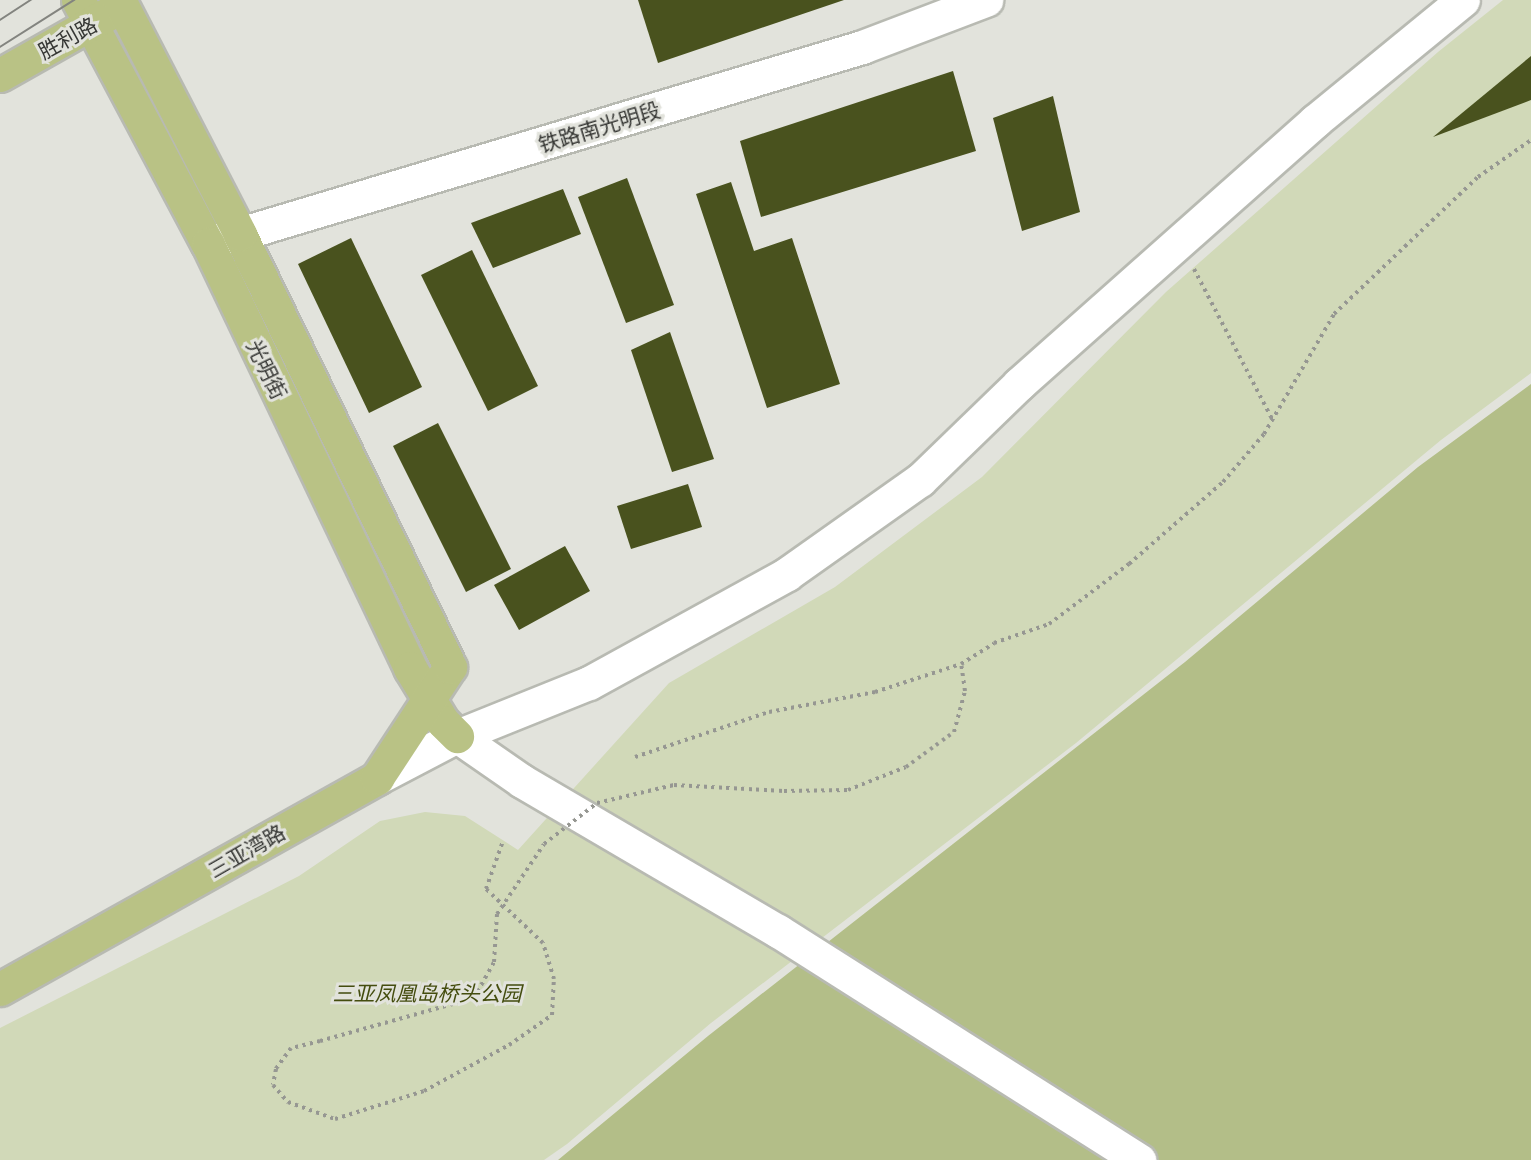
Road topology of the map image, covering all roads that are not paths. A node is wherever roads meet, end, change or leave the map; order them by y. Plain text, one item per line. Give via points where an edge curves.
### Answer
1 (986, 0) edge
2 (1463, 0) edge
3 (125, 2) edge
4 (84, 12) edge
5 (0, 75) edge
6 (240, 234) junction
7 (208, 244) junction
8 (450, 667) joint
9 (430, 702) junction
10 (457, 736) junction
11 (377, 778) junction
12 (0, 989) edge
13 (1139, 1160) edge

1 - 6 street, 铁路南光明段 via 862,47
2 - 10 street via 1219,206 1018,384 920,480 787,574 576,690
3 - 4 main road, 胜利路
3 - 6 main road, 光明街
4 - 5 main road, 胜利路
4 - 7 main road, 光明街
6 - 7 street, 铁路南光明段
6 - 8 main road, 光明街
7 - 9 main road, 光明街 via 410,668
8 - 9 main road, 三亚湾路
9 - 10 main road, 光明街
9 - 11 main road, 三亚湾路
10 - 11 street
10 - 13 street via 522,781 778,931
11 - 12 main road, 三亚湾路

